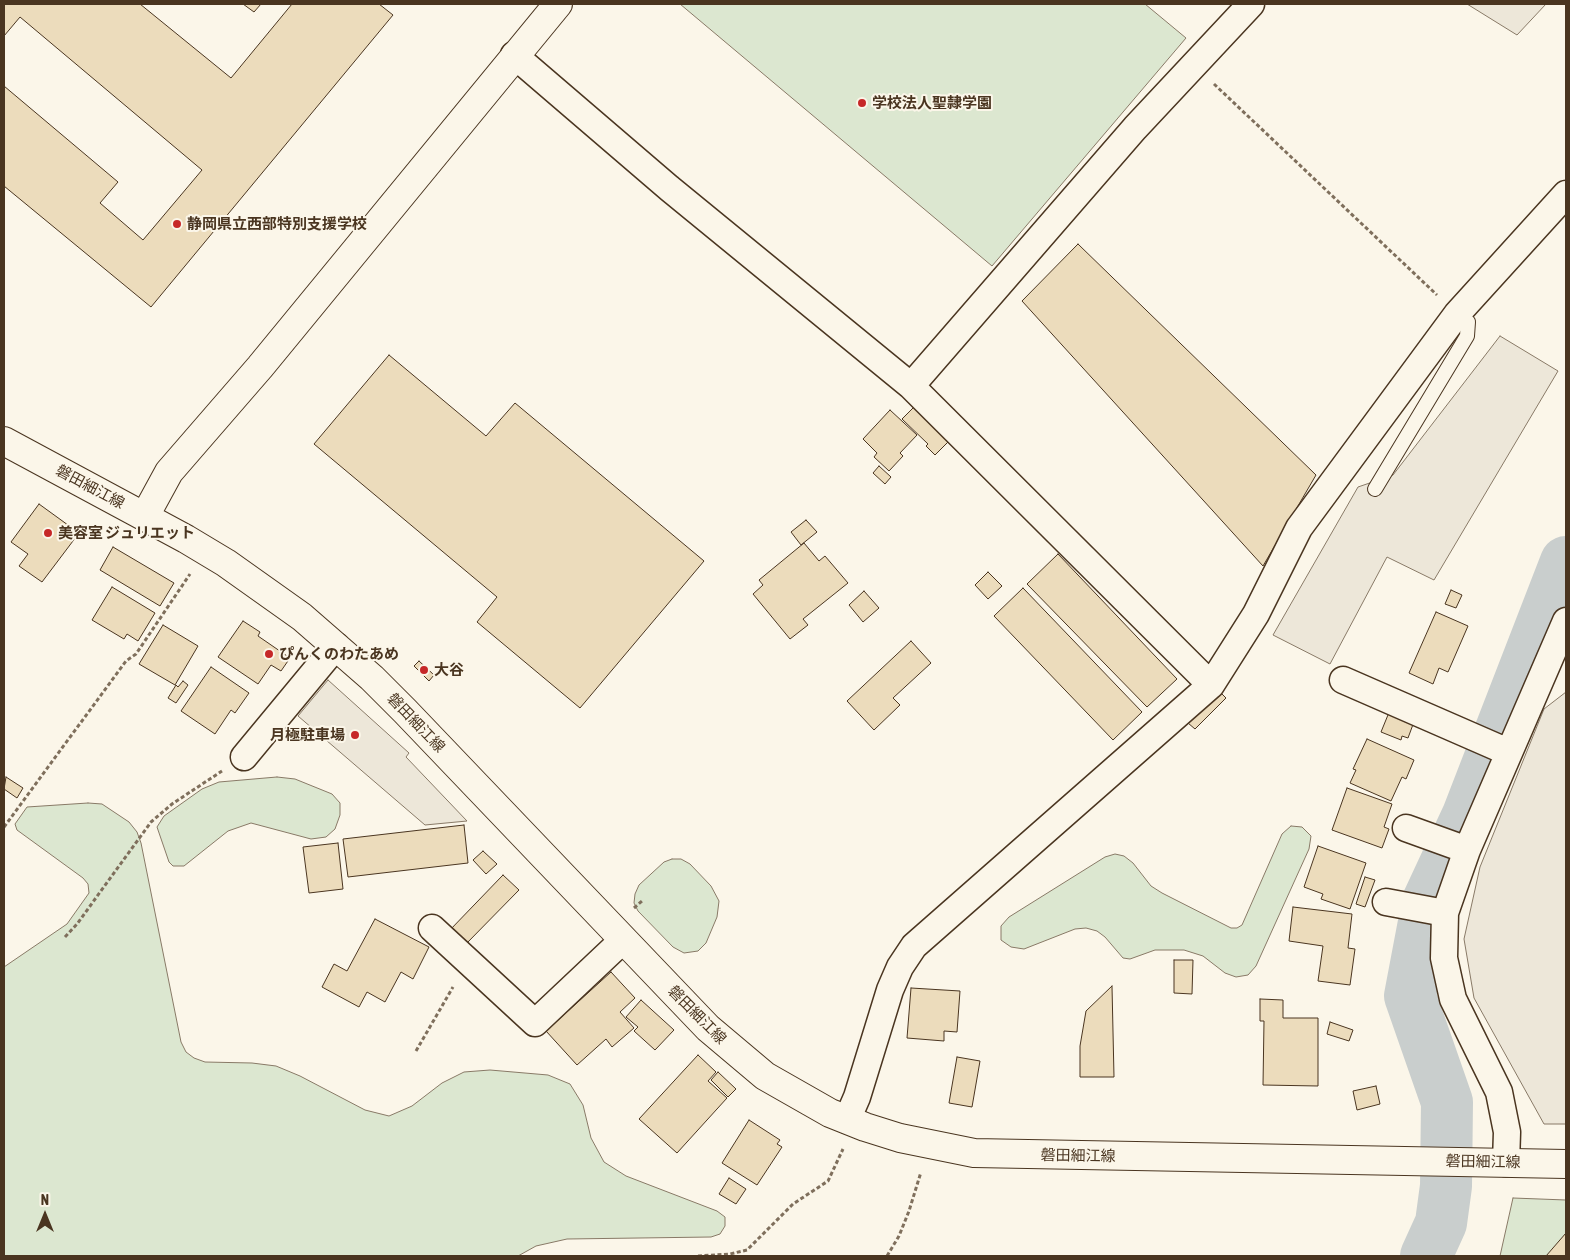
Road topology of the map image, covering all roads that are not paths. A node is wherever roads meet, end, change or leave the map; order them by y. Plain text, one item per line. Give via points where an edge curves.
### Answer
1 (558, 4) edge
2 (1250, 4) edge
3 (514, 55) junction
4 (1566, 194) edge
5 (1457, 314) junction
6 (911, 386) junction
7 (4, 441) edge
8 (1375, 489) dead end
9 (145, 516) junction
10 (1566, 621) edge
11 (336, 646) junction
12 (1343, 680) dead end
13 (1210, 684) junction
14 (1507, 751) junction
15 (244, 757) road end
16 (1406, 828) dead end
17 (1467, 850) junction
18 (1386, 902) dead end
19 (1445, 913) junction
20 (432, 928) dead end
21 (623, 940) junction
22 (851, 1121) junction
23 (1492, 1163) junction
24 (1566, 1164) edge

1 - 3 main road
2 - 6 street via 1135,128
3 - 6 street
3 - 9 main road via 260,367 170,472
4 - 5 street
5 - 8 lane via 1468,322 1467,336
5 - 13 street via 1299,528 1256,614
6 - 13 street
7 - 9 main road, 磐田細江線
9 - 11 main road, 磐田細江線 via 264,589
10 - 14 street
11 - 15 street
11 - 21 main road, 磐田細江線 via 405,711
12 - 14 street
13 - 22 street via 914,946 890,990
14 - 17 street
16 - 17 street
17 - 19 street
18 - 19 street
19 - 23 street via 1444,958 1454,1000 1498,1092 1506,1132
20 - 21 street via 535,1023
21 - 22 main road, 磐田細江線 via 736,1053 797,1096
22 - 23 main road, 磐田細江線 via 928,1145 974,1153
23 - 24 main road, 磐田細江線

